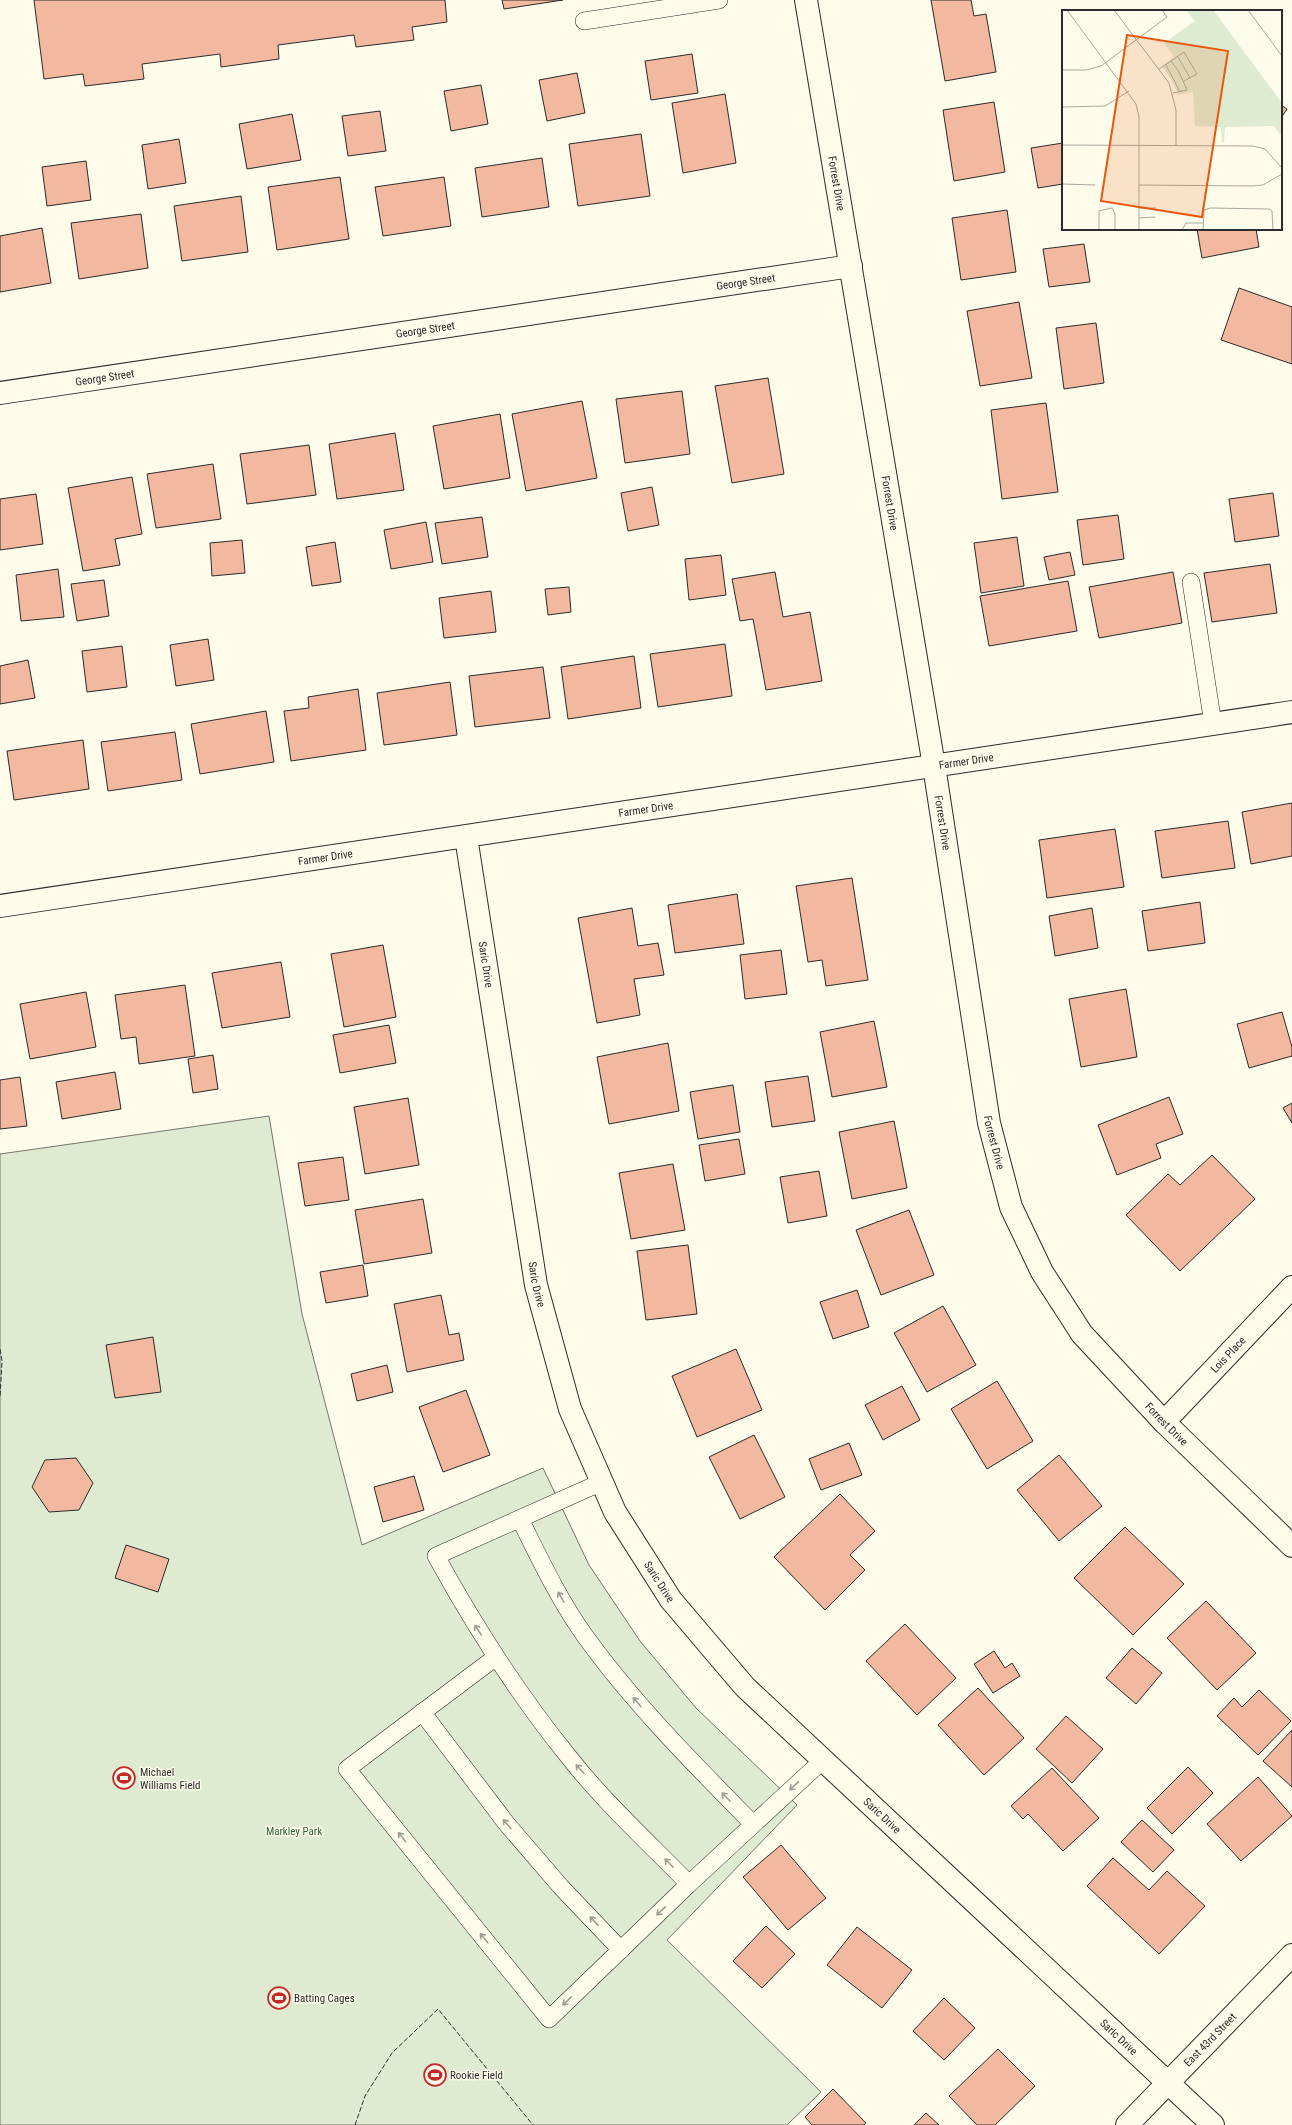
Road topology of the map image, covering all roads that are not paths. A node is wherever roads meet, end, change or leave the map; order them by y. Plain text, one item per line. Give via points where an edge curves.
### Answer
1 (719, 0) edge
2 (806, 0) edge
3 (584, 21) dead end
4 (851, 266) junction
5 (0, 393) edge
6 (1191, 582) dead end
7 (1292, 712) edge
8 (1213, 724) junction
9 (934, 766) junction
10 (466, 837) junction
11 (0, 906) edge
12 (1292, 1287) edge
13 (1164, 1422) junction
14 (602, 1482) junction
15 (520, 1519) junction
16 (1292, 1546) edge
17 (496, 1657) junction
18 (422, 1712) junction
19 (823, 1760) junction
20 (753, 1824) junction
21 (689, 1884) junction
22 (621, 1950) junction
23 (1292, 1955) edge
24 (1169, 2082) junction
25 (1127, 2125) edge
26 (1213, 2125) edge

1 - 3 lane
2 - 4 street, Forrest Drive
4 - 5 street, George Street
4 - 9 street, Forrest Drive
6 - 8 lane
7 - 8 street, Farmer Drive
8 - 9 street, Farmer Drive
9 - 10 street, Farmer Drive
9 - 13 street, Forrest Drive via 988,1123 1011,1207 1042,1272 1082,1334
10 - 11 street, Farmer Drive
10 - 14 street, Saric Drive via 536,1285 570,1410
12 - 13 street, Lois Place
13 - 16 street, Forrest Drive
14 - 15 lane
14 - 19 street, Saric Drive via 615,1512 671,1600 745,1687
17 -> 15 lane via 469,1616 436,1556
20 -> 15 lane via 664,1733 623,1686 584,1635 550,1579
17 - 18 lane
21 -> 17 lane via 568,1757
22 -> 18 lane via 561,1887 506,1823
22 -> 18 lane via 549,2019 347,1769
19 -> 20 lane
19 - 24 street, Saric Drive
20 - 21 lane
21 -> 22 lane
23 - 24 street, East 43rd Street
24 - 25 street, East 43rd Street
24 - 26 street, Saric Drive

